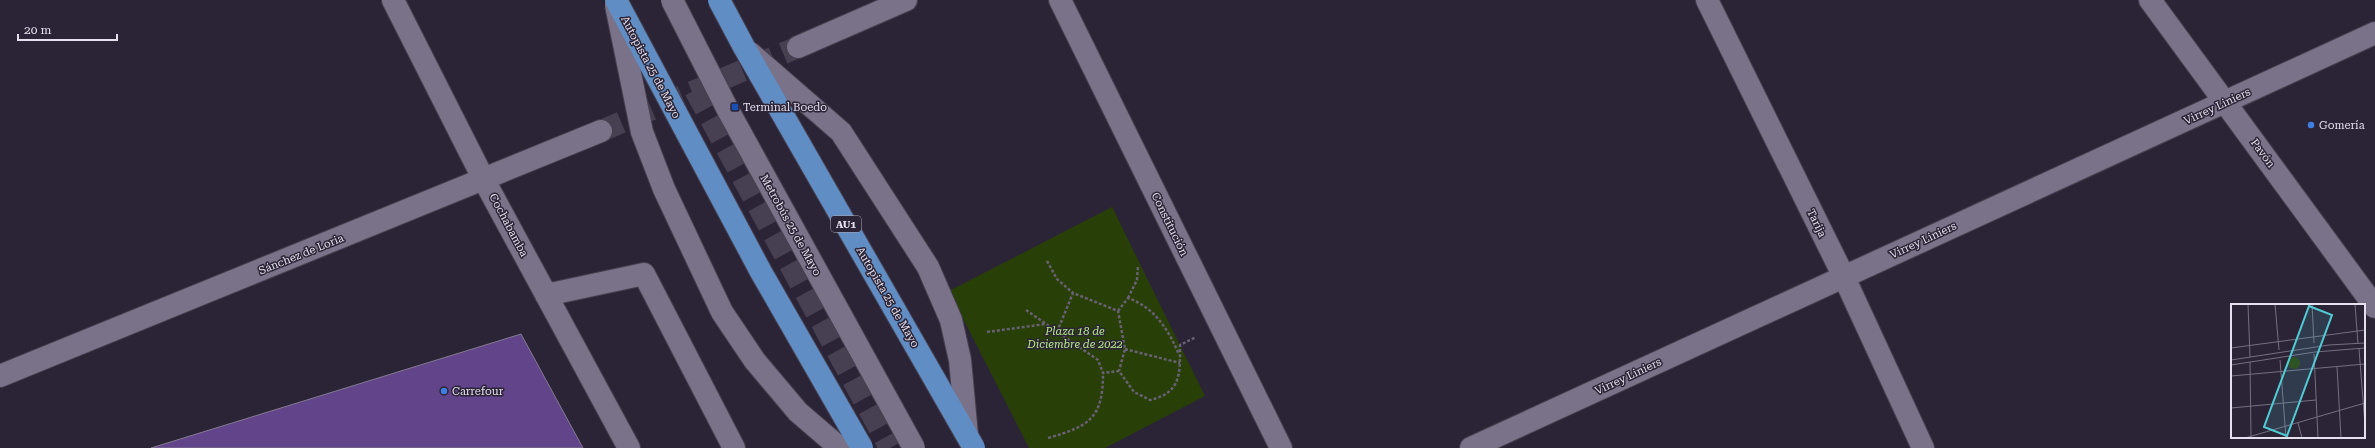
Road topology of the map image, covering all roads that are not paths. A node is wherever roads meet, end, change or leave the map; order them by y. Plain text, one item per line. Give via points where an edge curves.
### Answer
1 (393, 0) edge
2 (615, 0) edge
3 (672, 0) edge
4 (719, 0) edge
5 (906, 0) edge
6 (1060, 0) edge
7 (1707, 0) edge
8 (2150, 0) edge
9 (2375, 33) edge
10 (744, 47) junction
11 (798, 47) tunnel mouth
12 (2225, 102) junction
13 (600, 131) tunnel mouth
14 (484, 180) junction
15 (1844, 276) junction
16 (546, 294) junction
17 (2375, 307) edge
18 (0, 376) edge
19 (971, 441) edge
20 (629, 448) edge
21 (734, 448) edge
22 (840, 448) edge
23 (862, 448) edge
24 (914, 448) edge
25 (1280, 448) edge
26 (1471, 448) edge
27 (1923, 448) edge

1 - 14 street, Cochabamba
2 - 22 street, bridge via 642,132 664,189 722,312 764,373 798,412
2 - 23 highway, Autopista 25 de Mayo, bridge via 761,272
3 - 24 street, Metrobús 25 de Mayo, bridge via 729,112
4 - 10 highway, Autopista 25 de Mayo / AU1, bridge
5 - 11 street
6 - 25 street, Constitución
7 - 15 street, Tarija
8 - 12 street, Pavón
9 - 12 street, Virrey Liniers
10 - 19 highway, Autopista 25 de Mayo / AU1, bridge
10 - 19 street, bridge via 841,132 928,267 950,320 960,360
12 - 15 street, Virrey Liniers
12 - 17 street, Pavón
13 - 14 street, Sánchez de Loria
14 - 16 street, Cochabamba
14 - 18 street, Sánchez de Loria
15 - 26 street, Virrey Liniers
15 - 27 street, Tarija
16 - 20 street, Cochabamba
16 - 21 street via 644,274

